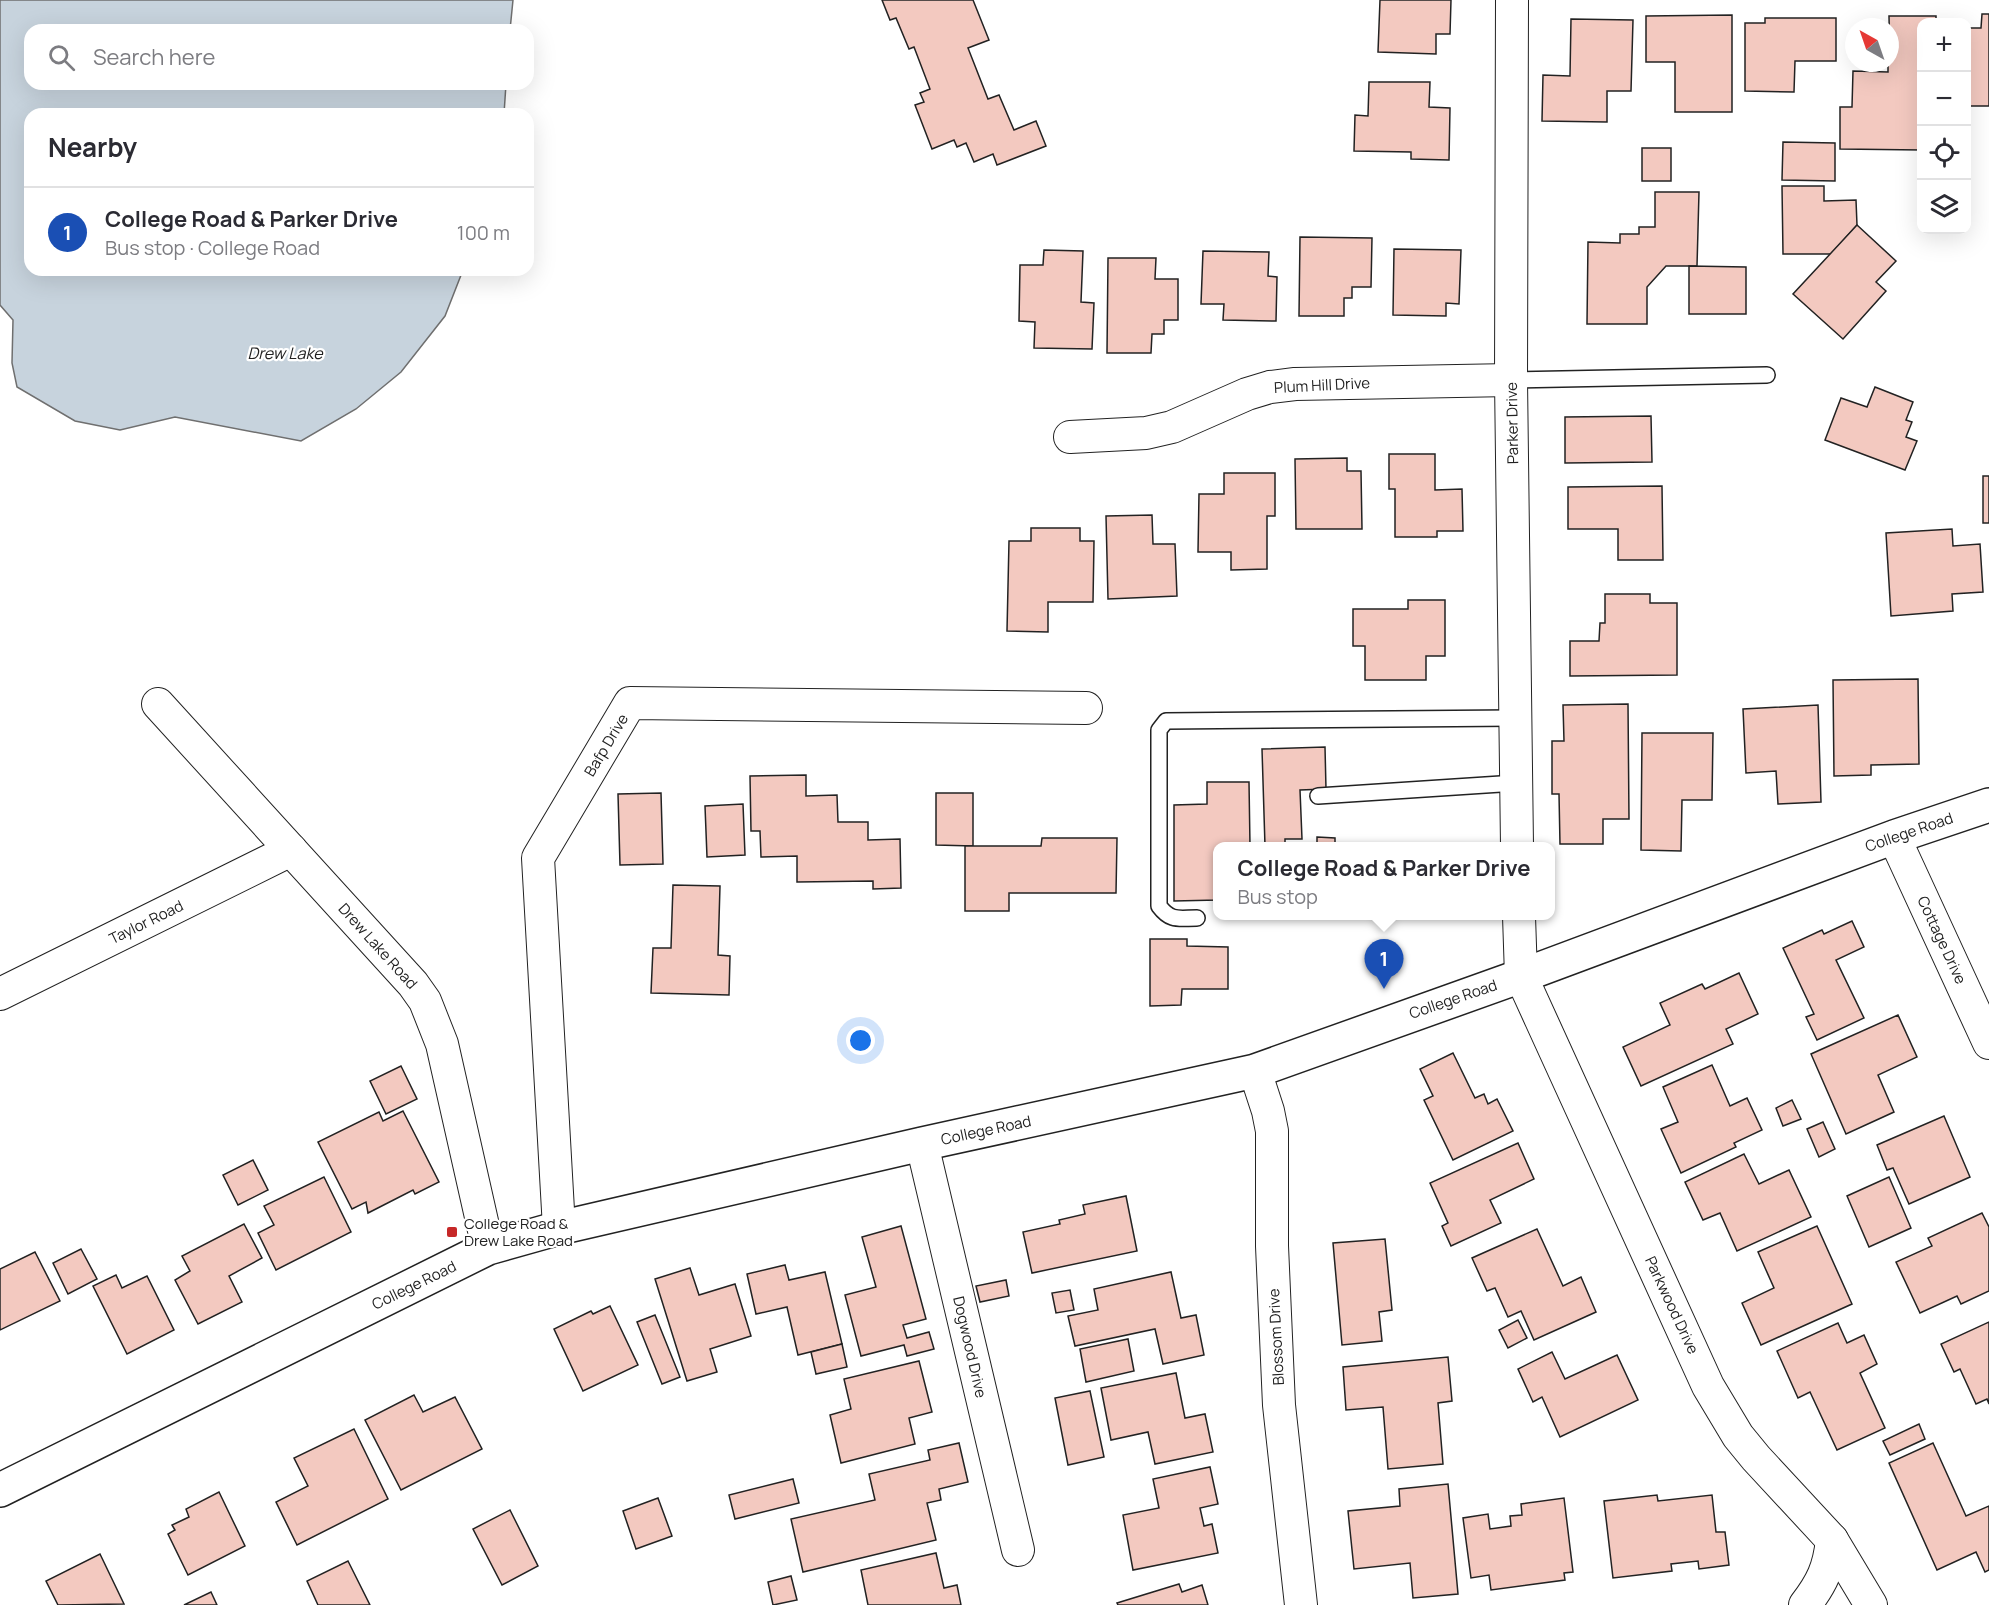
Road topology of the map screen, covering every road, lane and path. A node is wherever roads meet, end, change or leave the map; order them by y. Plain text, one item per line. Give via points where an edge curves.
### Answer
1 (1512, 0) edge
2 (1767, 375) dead end
3 (1511, 380) junction
4 (1070, 437) dead end
5 (158, 704) dead end
6 (1086, 708) dead end
7 (1515, 718) junction
8 (1516, 783) junction
9 (1318, 796) dead end
10 (1989, 805) edge
11 (1894, 837) junction
12 (1517, 842) edge
13 (291, 850) junction
14 (1197, 918) dead end
15 (1519, 920) edge
16 (1521, 976) junction
17 (0, 994) edge
18 (1989, 1043) edge
19 (1254, 1071) junction
20 (922, 1144) junction
21 (559, 1228) junction
22 (488, 1248) junction
23 (0, 1490) edge
24 (1832, 1540) junction
25 (1018, 1550) dead end
26 (1301, 1605) edge
27 (1805, 1605) edge
28 (1871, 1605) edge

1 - 3 street, Parker Drive
2 - 3 lane
3 - 4 street, Plum Hill Drive via 1270,387 1172,428
3 - 7 street, Parker Drive
5 - 13 street, Drew Lake Road
6 - 21 street, Bafp Drive via 630,704 537,858
7 - 8 street, Parker Drive
7 - 14 lane via 1166,721 1158,730 1160,906 1172,918
8 - 9 lane
8 - 12 street, Parker Drive
10 - 11 street, College Road
11 - 16 street, College Road
11 - 18 street, Cottage Drive
13 - 17 street, Taylor Road
13 - 22 street, Drew Lake Road via 424,1000 442,1044
15 - 16 street
16 - 19 street, College Road
16 - 24 street, Parkwood Drive via 1723,1413 1756,1458
19 - 20 street, College Road
19 - 26 street, Blossom Drive via 1272,1131 1272,1246 1280,1405
20 - 21 street, College Road
20 - 25 street, Dogwood Drive
21 - 22 street, College Road
22 - 23 street, College Road
24 - 27 street via 1825,1574
24 - 28 street, Parkwood Drive

